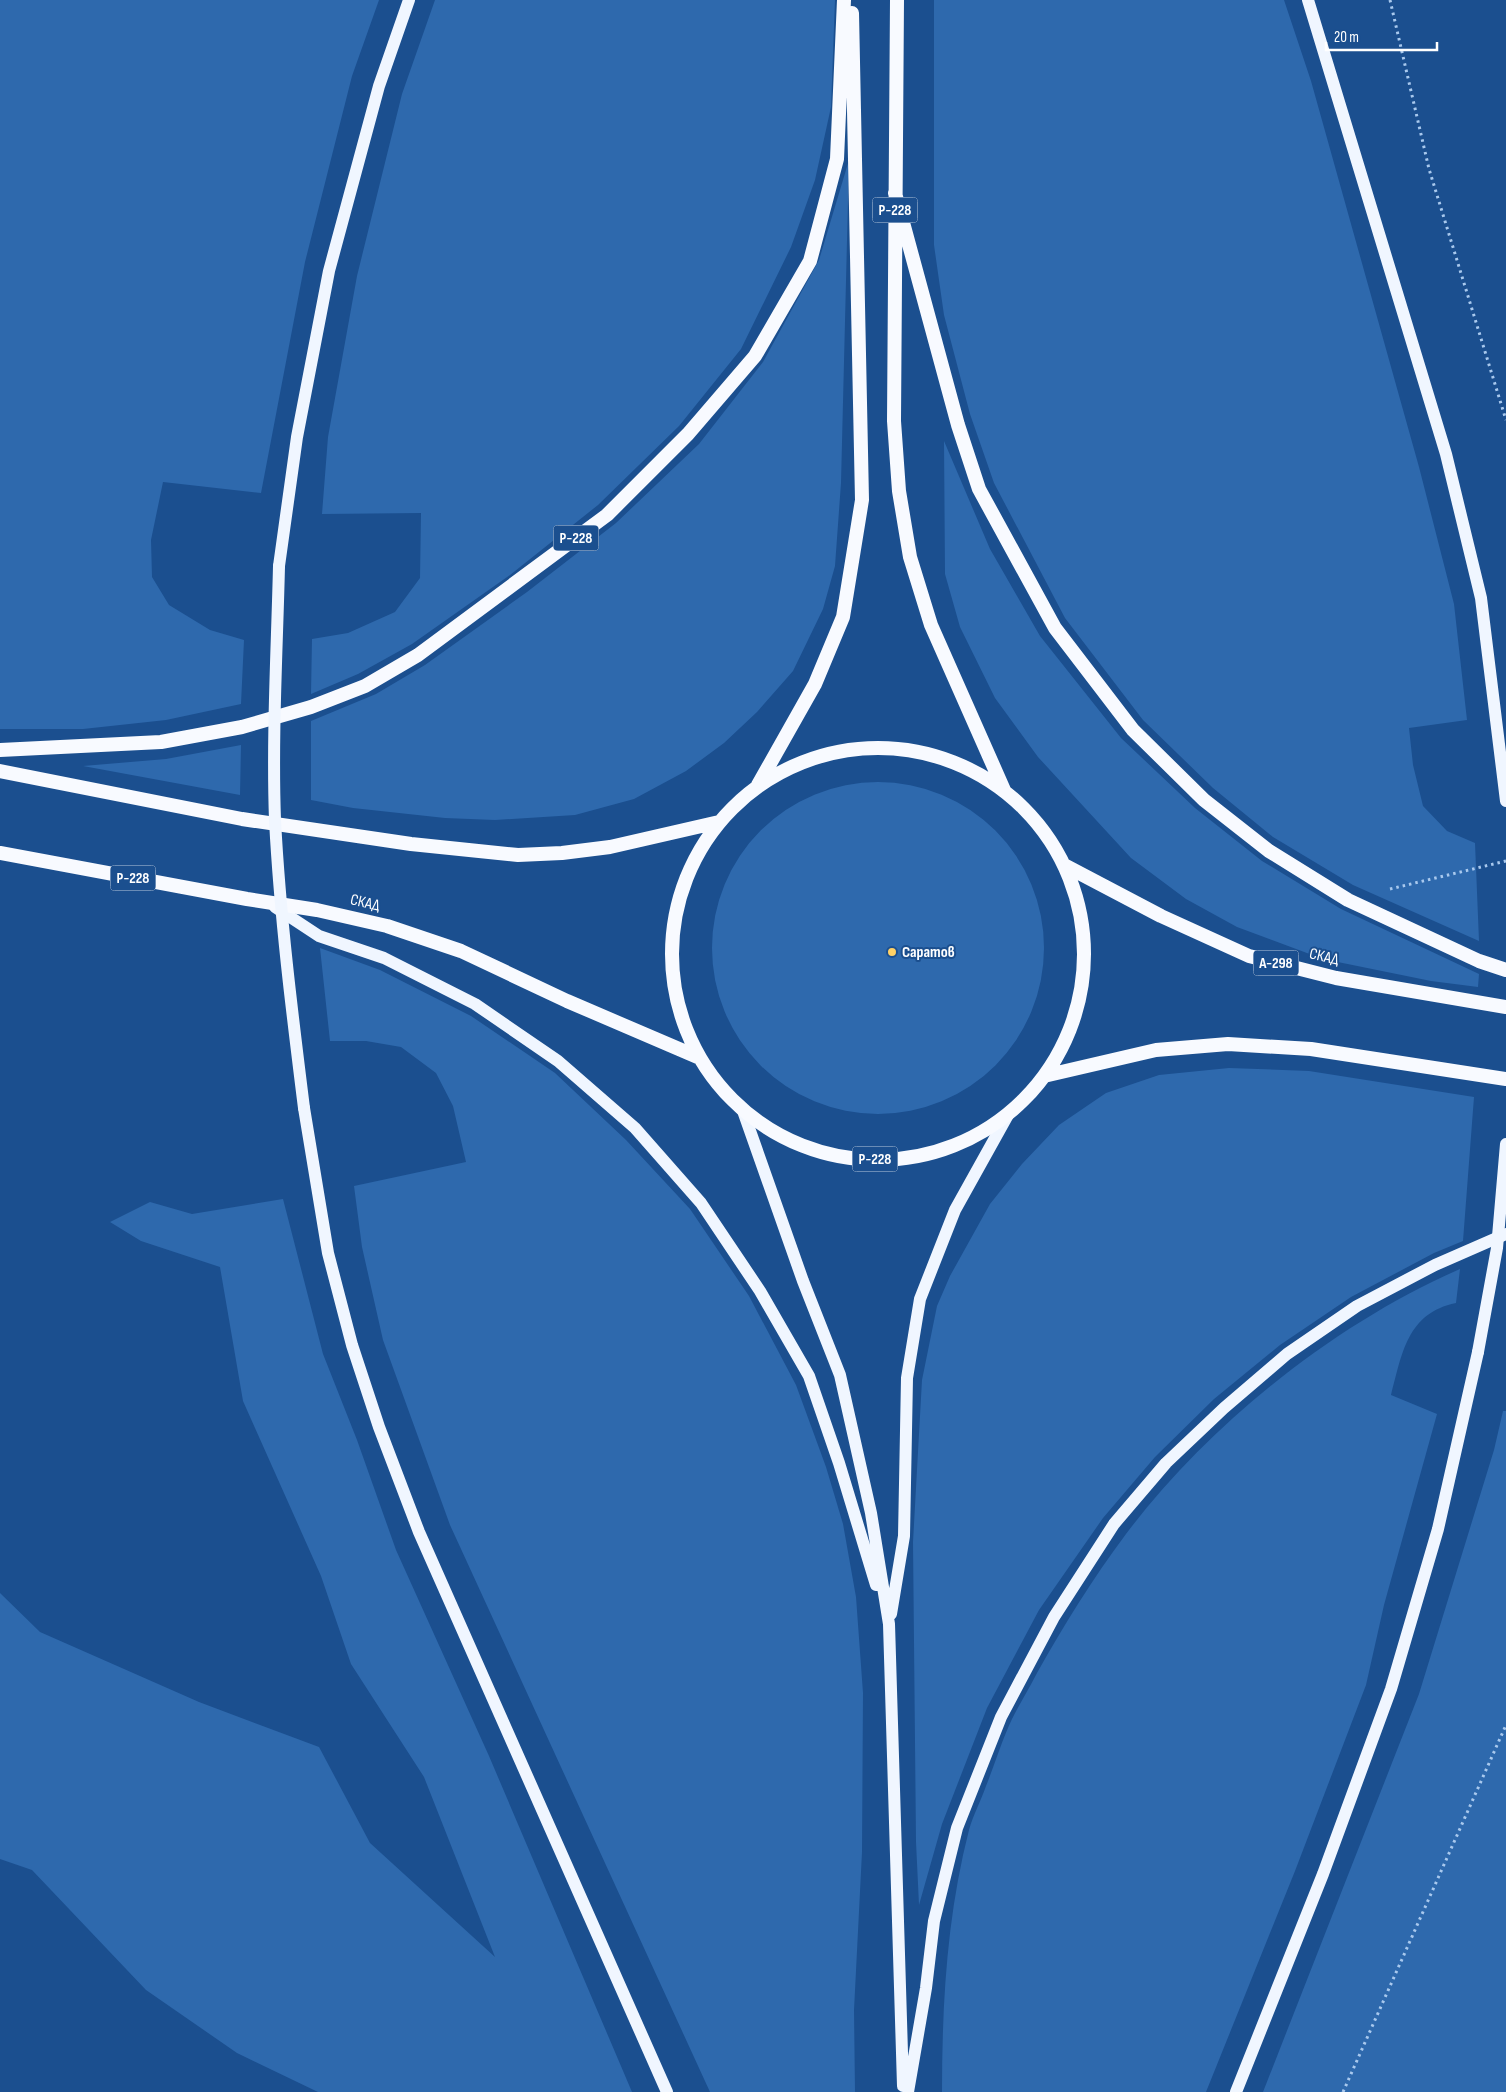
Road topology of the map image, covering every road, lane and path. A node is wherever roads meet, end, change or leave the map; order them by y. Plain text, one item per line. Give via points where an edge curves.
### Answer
1 (409, 0) edge
2 (844, 0) edge
3 (852, 0) edge
4 (897, 0) edge
5 (1308, 0) edge
6 (1390, 0) edge
7 (895, 193) junction
8 (1506, 420) edge
9 (0, 750) edge
10 (0, 772) edge
11 (757, 787) junction
12 (1004, 791) junction
13 (1506, 801) edge
14 (719, 822) junction
15 (0, 853) edge
16 (1506, 861) edge
17 (1064, 865) junction
18 (1348, 900) junction
19 (266, 902) junction
20 (1506, 970) edge
21 (1506, 1007) edge
22 (700, 1058) junction
23 (1044, 1076) junction
24 (1506, 1080) edge
25 (742, 1108) junction
26 (1009, 1113) junction
27 (1506, 1144) edge
28 (1506, 1234) edge
29 (889, 1624) junction
30 (1506, 1726) edge
31 (667, 2092) edge
32 (904, 2092) edge
33 (908, 2092) edge
34 (1236, 2092) edge
35 (1343, 2092) edge

1 - 31 main road, bridge via 378,86 329,271 297,437 279,566 276,820 289,986 304,1108 328,1253 352,1345 379,1427 419,1532
2 - 9 highway, Р-228 via 837,159 810,261 755,356 688,434 607,515 418,655 365,686 311,707 242,727 161,742
3 - 11 highway, Р-228 via 862,500 843,616 815,684
4 - 7 highway, Р-228
5 - 13 main road via 1446,454 1481,598
6 - 8 path via 1429,169
7 - 12 highway, Р-228 via 894,421 899,491 910,557 931,625
7 - 18 highway via 958,425 979,489 1055,628 1133,730 1204,800 1269,851
10 - 14 highway via 242,819 411,844 518,855 610,846
11 - 12 highway, Р-228 via 809,760 866,748 896,749 953,762
11 - 14 highway, Р-228
12 - 17 highway, Р-228 via 1038,824
14 - 22 highway, Р-228 via 688,872 677,909 672,948 674,986 684,1023
15 - 19 highway, СКАД / Р-228
16 - 18 path
17 - 21 highway, СКАД / А-298 via 1161,916 1249,956 1336,978
17 - 23 highway, Р-228 via 1077,900 1084,936 1083,973 1067,1036
18 - 20 highway
19 - 22 highway, СКАД / Р-228 via 387,926 461,950 567,1001
19 - 29 main road via 320,936 384,958 475,1004 558,1061 628,1122 695,1196 760,1291 809,1376
22 - 25 highway, Р-228 via 726,1094
23 - 24 highway via 1156,1050 1228,1044 1311,1049
23 - 26 highway, Р-228
25 - 26 highway, Р-228 via 768,1128 827,1154 891,1160 954,1146
25 - 29 main road via 840,1375 871,1513
26 - 29 main road via 955,1210 920,1299 907,1378 904,1536
27 - 34 main road, bridge via 1497,1248 1478,1352 1438,1529 1391,1688 1323,1874
28 - 33 main road via 1357,1306 1287,1354 1173,1456 1114,1524 1054,1617 1001,1716 957,1828 934,1922
29 - 32 main road
30 - 35 path

